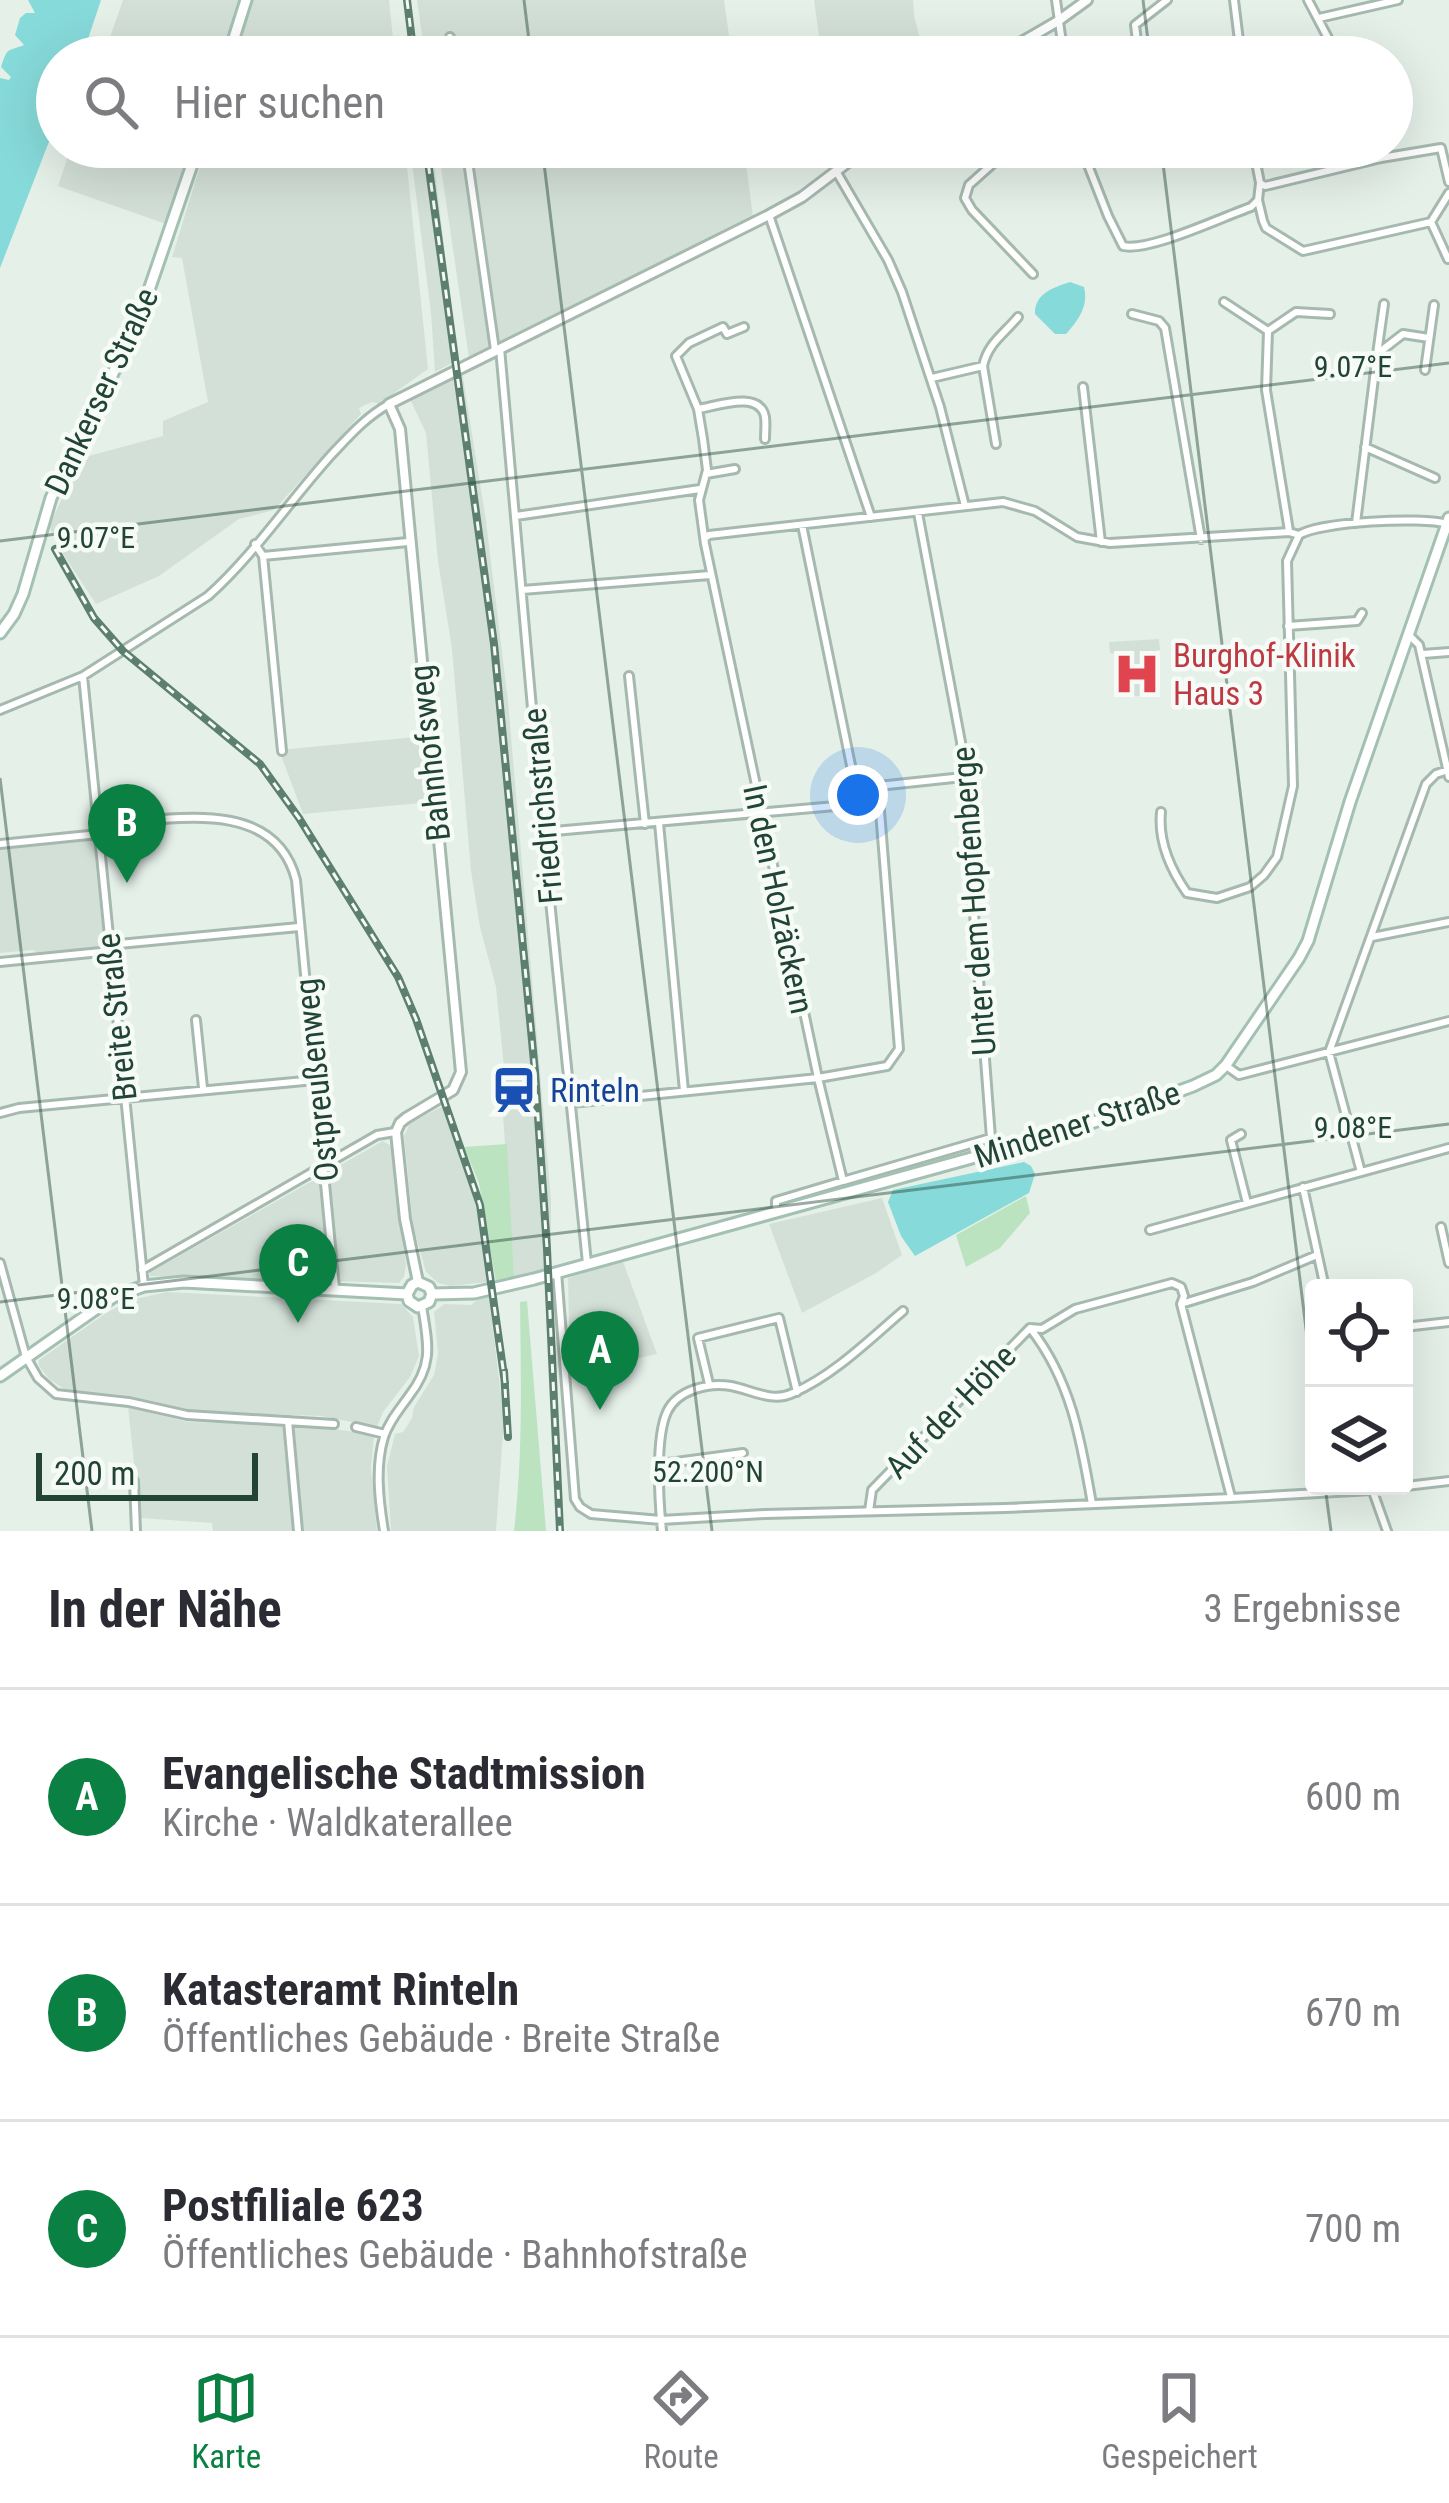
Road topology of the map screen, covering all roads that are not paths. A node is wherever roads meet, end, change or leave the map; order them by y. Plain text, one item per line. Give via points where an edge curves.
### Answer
1 (246, 0) edge
2 (1056, 0) edge
3 (1087, 0) edge
4 (1167, 0) edge
5 (1234, 0) edge
6 (1308, 0) edge
7 (1398, 0) edge
8 (1319, 18) junction
9 (1058, 21) junction
10 (234, 36) edge
11 (1032, 36) edge
12 (1060, 36) edge
13 (1136, 36) edge
14 (1238, 36) edge
15 (1328, 36) edge
16 (1413, 153) edge
17 (191, 168) edge
18 (469, 168) edge
19 (840, 168) edge
20 (987, 168) edge
21 (1090, 168) edge
22 (1257, 168) edge
23 (1340, 168) edge
24 (836, 171) junction
25 (1449, 182) edge
26 (1260, 183) junction
27 (1449, 193) edge
28 (1258, 200) junction
29 (1251, 207) junction
30 (1261, 212) junction
31 (769, 215) junction
32 (1432, 222) junction
33 (1448, 259) edge
34 (1033, 274) dead end
35 (1224, 302) dead end
36 (1384, 304) dead end
37 (1434, 305) dead end
38 (1132, 314) dead end
39 (1330, 314) dead end
40 (1018, 317) dead end
41 (744, 327) dead end
42 (1268, 331) junction
43 (1429, 338) junction
44 (498, 349) junction
45 (1377, 355) junction
46 (983, 366) junction
47 (1425, 370) dead end
48 (932, 378) junction
49 (1083, 387) dead end
50 (389, 404) junction
51 (698, 409) junction
52 (765, 439) dead end
53 (996, 444) dead end
54 (1365, 447) junction
55 (735, 470) dead end
56 (706, 474) junction
57 (1435, 478) dead end
58 (700, 489) junction
59 (965, 506) junction
60 (918, 513) junction
61 (516, 516) junction
62 (871, 517) junction
63 (1448, 521) edge
64 (1356, 524) junction
65 (802, 525) junction
66 (1289, 532) junction
67 (1299, 535) junction
68 (705, 538) junction
69 (1201, 538) junction
70 (408, 542) junction
71 (1100, 542) junction
72 (255, 544) junction
73 (263, 556) junction
74 (710, 574) junction
75 (522, 590) junction
76 (1362, 613) dead end
77 (1288, 626) junction
78 (0, 633) edge
79 (1408, 634) junction
80 (1449, 652) edge
81 (1421, 654) junction
82 (83, 676) junction
83 (629, 676) dead end
84 (0, 710) edge
85 (282, 751) dead end
86 (1448, 773) edge
87 (964, 777) junction
88 (878, 786) junction
89 (861, 801) junction
90 (1161, 812) dead end
91 (761, 815) junction
92 (658, 823) junction
93 (644, 824) junction
94 (98, 830) junction
95 (544, 832) junction
96 (0, 844) edge
97 (1449, 922) edge
98 (301, 927) junction
99 (1372, 938) junction
100 (110, 949) junction
101 (0, 962) edge
102 (196, 1020) dead end
103 (1449, 1021) edge
104 (1329, 1052) junction
105 (1225, 1065) junction
106 (818, 1078) junction
107 (315, 1080) junction
108 (203, 1090) junction
109 (684, 1091) junction
110 (124, 1097) junction
111 (571, 1103) junction
112 (0, 1113) edge
113 (396, 1132) junction
114 (1241, 1134) dead end
115 (1449, 1148) edge
116 (324, 1165) junction
117 (1361, 1172) junction
118 (843, 1181) junction
119 (1304, 1187) junction
120 (1247, 1203) junction
121 (776, 1211) junction
122 (1441, 1227) dead end
123 (1150, 1230) dead end
124 (1318, 1255) junction
125 (0, 1263) edge
126 (587, 1263) junction
127 (1449, 1263) edge
128 (142, 1270) junction
129 (557, 1273) junction
130 (1323, 1279) edge
131 (418, 1282) junction
132 (144, 1286) junction
133 (335, 1290) junction
134 (407, 1294) junction
135 (432, 1294) junction
136 (1181, 1304) junction
137 (422, 1306) junction
138 (904, 1310) dead end
139 (1449, 1322) edge
140 (1413, 1326) edge
141 (1030, 1328) junction
142 (26, 1357) junction
143 (0, 1376) edge
144 (709, 1384) junction
145 (797, 1392) junction
146 (288, 1421) junction
147 (334, 1424) dead end
148 (356, 1427) dead end
149 (385, 1434) junction
150 (742, 1453) dead end
151 (661, 1464) junction
152 (126, 1474) dead end
153 (1449, 1481) edge
154 (1413, 1484) edge
155 (1305, 1493) edge
156 (1374, 1495) edge
157 (1232, 1498) junction
158 (1091, 1504) junction
159 (868, 1511) junction
160 (661, 1520) junction
161 (136, 1531) edge
162 (298, 1531) edge
163 (384, 1531) edge
164 (662, 1531) edge
165 (1388, 1531) edge

1 - 10 main road
2 - 9 street
3 - 9 street
4 - 13 street via 1135,25
5 - 14 street
6 - 8 street
7 - 8 street
8 - 15 street
9 - 11 street
9 - 12 street
16 - 25 street via 1441,148
17 - 78 main road, Dankerser Straße via 137,325 51,498 23,594
18 - 44 street, Friedrichstraße
19 - 24 street
20 - 34 street via 965,198
21 - 29 street via 1123,246 1131,248
22 - 26 street
23 - 26 street
24 - 31 street
24 - 48 street via 888,260
26 - 28 street
27 - 32 street
28 - 29 street
28 - 30 street
29 - 30 street
30 - 32 street via 1266,228 1303,251
31 - 44 street
31 - 62 street
32 - 33 street
35 - 42 street
36 - 45 street
37 - 43 street
38 - 69 street via 1166,328
39 - 42 street via 1296,312
40 - 46 street
41 - 51 street via 727,334 723,327 676,356
42 - 66 street via 1266,390
43 - 45 street via 1403,334
43 - 47 street
44 - 50 street
44 - 61 street, Friedrichstraße
45 - 54 street
46 - 48 street
46 - 53 street
48 - 59 street
49 - 71 street
50 - 70 street, Bahnhofsweg via 400,429
50 - 72 street via 367,416
51 - 52 street via 751,401 766,420
51 - 56 street
54 - 57 street
54 - 64 street
55 - 56 street
56 - 58 street
58 - 61 street
58 - 68 street, In den Holzäckern
59 - 60 street
59 - 71 street via 1021,505
60 - 62 street
60 - 87 street, Unter dem Hopfenberge
61 - 75 street, Friedrichstraße
62 - 65 street
63 - 64 street
63 - 79 main road, Mindener Straße
64 - 67 street
65 - 68 street
65 - 89 street
66 - 67 street
66 - 69 street
67 - 77 street via 1287,561
68 - 74 street, In den Holzäckern
69 - 71 street
70 - 73 street
70 - 113 street, Bahnhofsweg via 460,1061 458,1084
72 - 73 street
72 - 82 street via 208,596
73 - 85 street
74 - 75 street
74 - 91 street, In den Holzäckern
75 - 95 street, Friedrichstraße
76 - 77 street via 1357,621
77 - 90 street via 1293,786 1277,856 1250,887 1217,898 1187,893 1171,869
79 - 81 street
79 - 105 main road, Mindener Straße via 1308,941
80 - 81 street
81 - 86 street
82 - 84 street
82 - 94 street, Breite Straße
83 - 93 street
86 - 99 street via 1426,784
87 - 88 street
87 - 118 street, Unter dem Hopfenberge via 991,1138
88 - 89 street
88 - 106 street via 899,1048 886,1066
89 - 91 street
91 - 92 street
91 - 106 street, In den Holzäckern
92 - 93 street
92 - 109 street
93 - 95 street
94 - 96 street
94 - 98 street, Ostpreußenweg via 197,818 252,826 293,869
94 - 100 street, Breite Straße
95 - 111 street, Friedrichstraße
97 - 99 street
98 - 100 street
98 - 107 street, Ostpreußenweg
99 - 104 street
100 - 101 street
100 - 110 street, Breite Straße
102 - 108 street
103 - 104 street
104 - 105 street via 1240,1075
104 - 117 street
105 - 121 main road, Mindener Straße via 1193,1086 1088,1125
106 - 109 street
106 - 118 street, In den Holzäckern
107 - 108 street
107 - 116 street, Ostpreußenweg
108 - 110 street
109 - 111 street
110 - 112 street
110 - 128 street, Breite Straße
111 - 126 street, Friedrichstraße
113 - 116 street
113 - 131 street
114 - 120 street via 1231,1140
115 - 117 street
116 - 128 street
116 - 133 street, Ostpreußenweg
117 - 119 street
118 - 121 street via 776,1201
119 - 120 street
119 - 124 street
120 - 123 street
121 - 126 main road, Mindener Straße
122 - 127 street
124 - 130 street
124 - 136 street
125 - 142 street
126 - 129 main road, Mindener Straße
128 - 132 street, Breite Straße
129 - 135 main road, Mindener Straße
129 - 160 street via 575,1499 592,1514
131 - 134 main road
131 - 135 main road
132 - 133 main road
132 - 142 main road via 113,1297
133 - 134 main road
134 - 137 main road
135 - 137 main road
136 - 141 street, Auf der Höhe via 1181,1287 1172,1283
136 - 157 street
137 - 149 street via 428,1361
138 - 145 street
139 - 140 street
141 - 158 street via 1069,1396
141 - 159 street, Auf der Höhe via 872,1490
142 - 143 main road
142 - 146 street via 56,1394
144 - 145 street via 772,1398
144 - 145 street via 698,1338 779,1318
144 - 151 street via 668,1409
146 - 147 street
146 - 162 street
148 - 149 street
149 - 163 street
150 - 151 street
151 - 160 street
152 - 161 street via 134,1481
153 - 154 street
155 - 157 street
156 - 165 street
157 - 158 street
158 - 159 street
159 - 160 street
160 - 164 street

